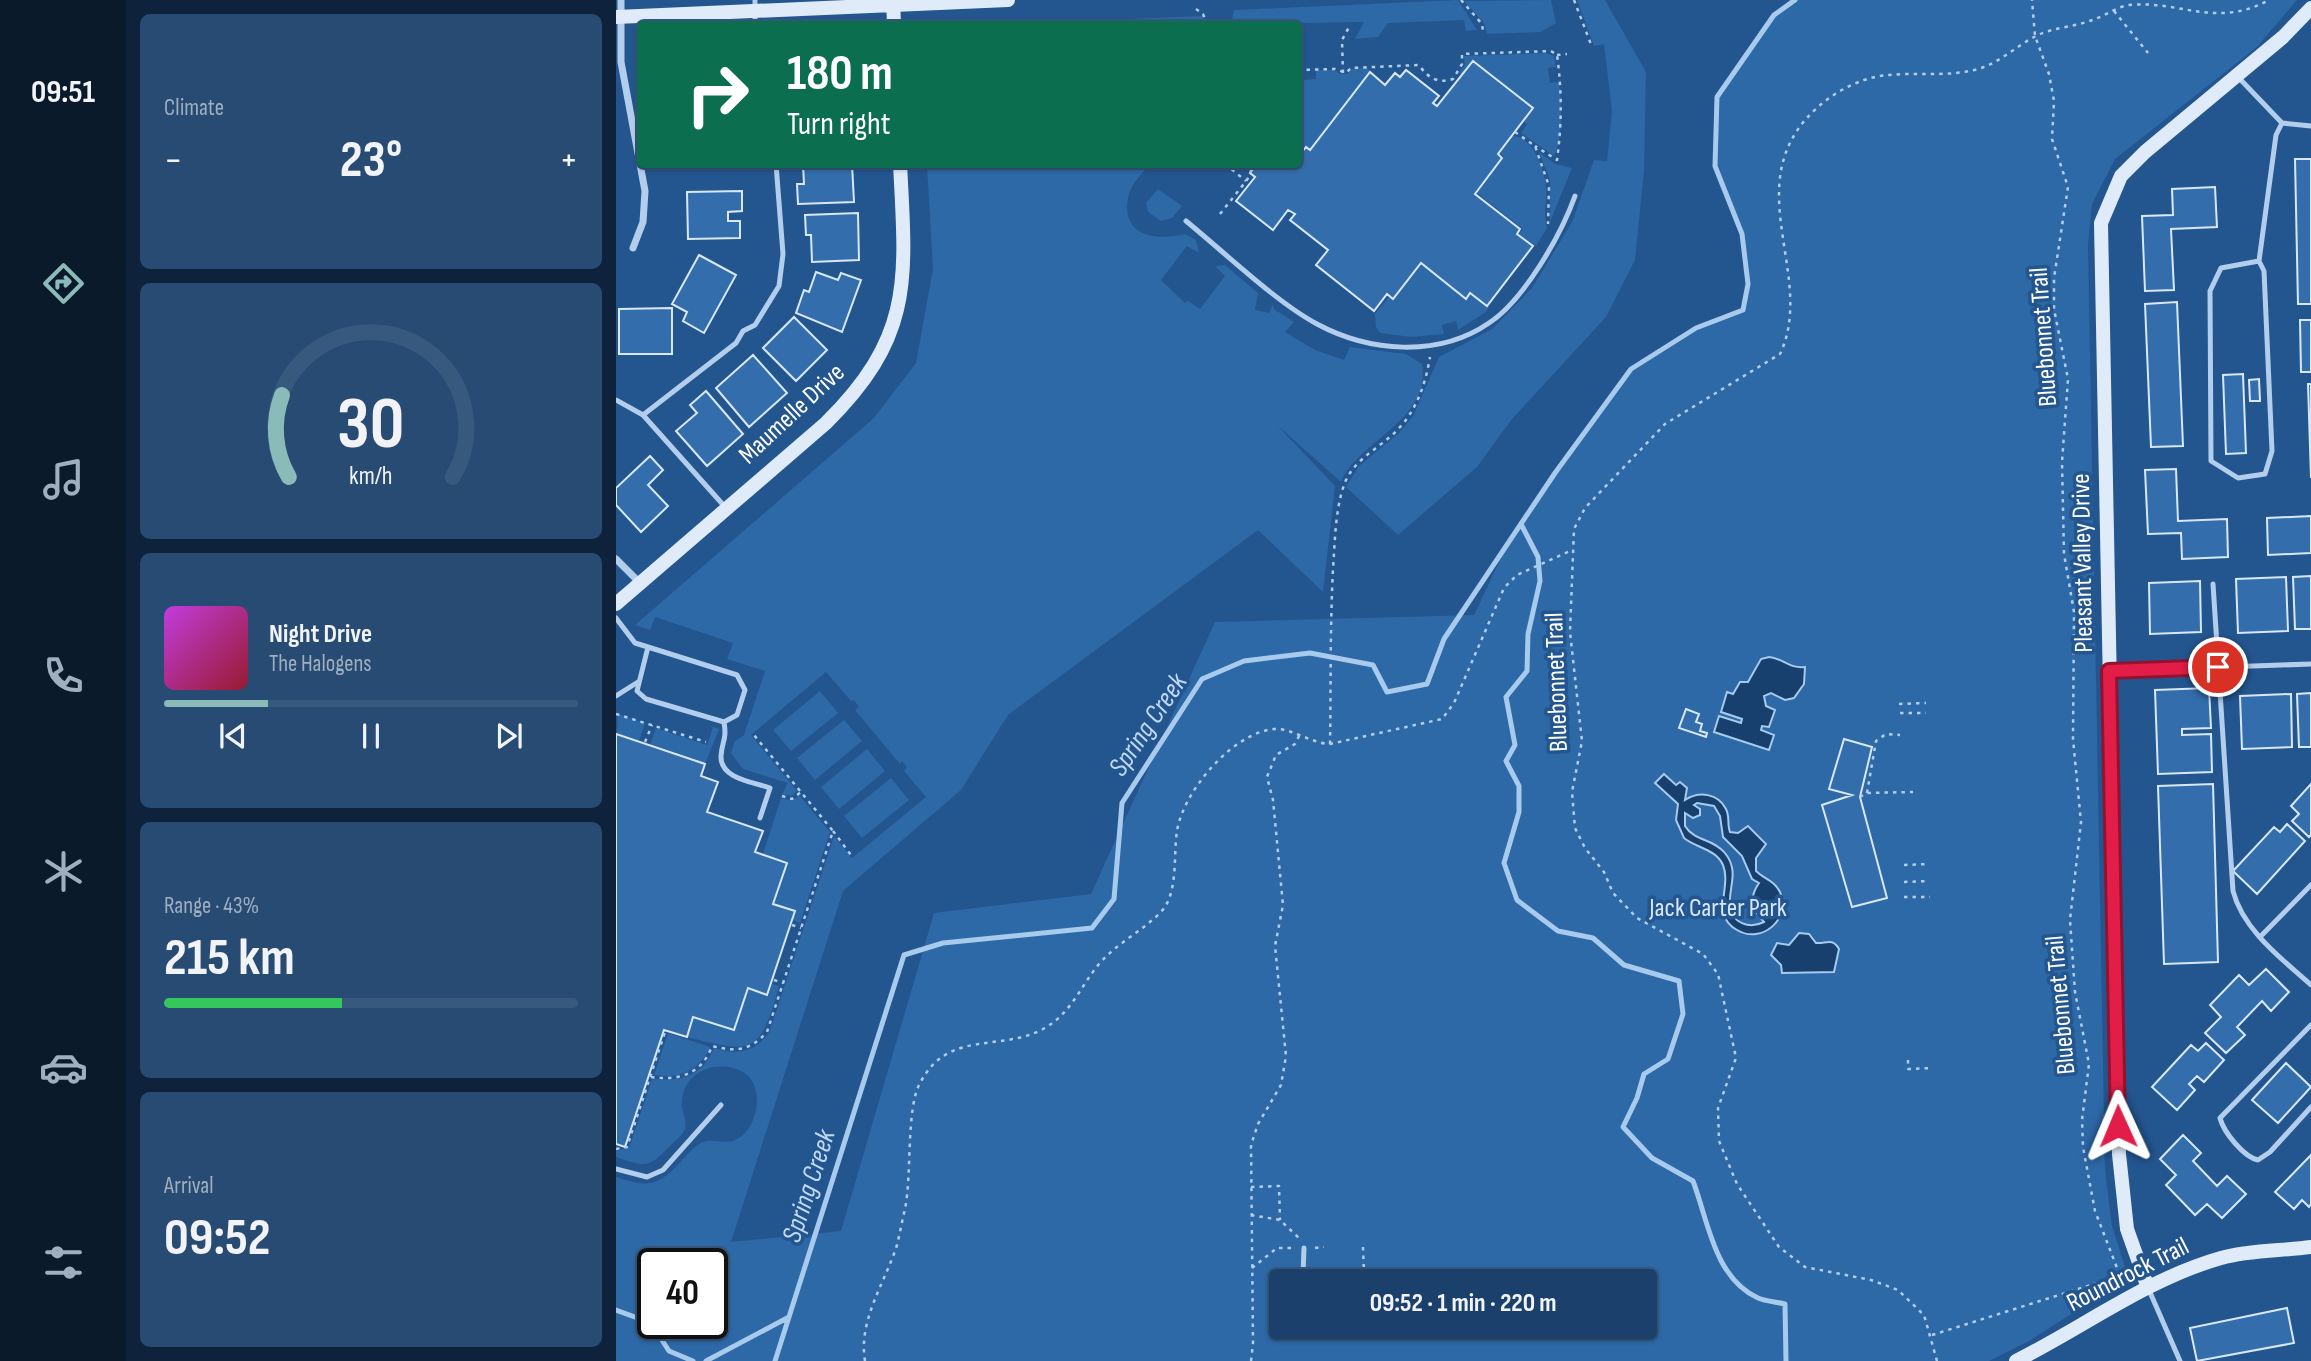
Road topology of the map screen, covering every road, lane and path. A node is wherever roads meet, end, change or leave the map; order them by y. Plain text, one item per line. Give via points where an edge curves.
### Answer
1 (621, 0) edge
2 (1008, 0) edge
3 (1461, 0) edge
4 (1574, 0) edge
5 (2032, 0) edge
6 (2269, 0) edge
7 (893, 2) edge
8 (2311, 8) edge
9 (1196, 9) dead end
10 (2114, 11) junction
11 (755, 12) edge
12 (618, 17) edge
13 (894, 21) edge
14 (1206, 21) edge
15 (1349, 27) dead end
16 (1483, 31) dead end
17 (2035, 36) junction
18 (1592, 47) dead end
19 (2148, 53) dead end
20 (1567, 54) dead end
21 (1557, 55) junction
22 (1302, 70) edge
23 (1343, 73) junction
24 (2238, 77) junction
25 (2282, 123) junction
26 (2311, 126) edge
27 (1515, 132) dead end
28 (1535, 146) junction
29 (637, 151) edge
30 (640, 168) edge
31 (776, 168) edge
32 (900, 168) edge
33 (1230, 168) edge
34 (1252, 168) edge
35 (1246, 181) junction
36 (1574, 195) dead end
37 (1220, 214) dead end
38 (1186, 221) dead end
39 (1548, 224) dead end
40 (633, 248) dead end
41 (2259, 261) junction
42 (1430, 346) junction
43 (616, 400) edge
44 (643, 415) junction
45 (726, 508) junction
46 (1573, 549) junction
47 (616, 559) edge
48 (640, 583) junction
49 (2213, 584) dead end
50 (616, 604) edge
51 (616, 618) edge
52 (648, 647) junction
53 (2311, 664) edge
54 (2218, 667) junction
55 (2109, 671) junction
56 (638, 682) junction
57 (616, 696) edge
58 (1899, 704) dead end
59 (1926, 704) dead end
60 (1899, 713) dead end
61 (1926, 713) dead end
62 (616, 714) edge
63 (724, 722) junction
64 (652, 724) junction
65 (754, 735) dead end
66 (1900, 735) dead end
67 (1299, 736) junction
68 (645, 742) dead end
69 (706, 743) dead end
70 (1330, 744) junction
71 (800, 792) junction
72 (1913, 792) dead end
73 (1867, 793) junction
74 (782, 796) dead end
75 (1860, 797) dead end
76 (760, 818) dead end
77 (833, 831) junction
78 (851, 855) dead end
79 (1904, 864) dead end
80 (1929, 864) dead end
81 (1929, 881) dead end
82 (1904, 882) dead end
83 (2311, 885) edge
84 (1904, 897) dead end
85 (1930, 897) dead end
86 (792, 925) dead end
87 (801, 928) junction
88 (2260, 937) junction
89 (2311, 973) edge
90 (2305, 979) junction
91 (774, 980) dead end
92 (783, 983) junction
93 (2311, 985) edge
94 (2311, 1025) edge
95 (666, 1032) dead end
96 (1908, 1060) dead end
97 (1933, 1068) dead end
98 (651, 1077) junction
99 (721, 1105) dead end
100 (2311, 1107) edge
101 (616, 1149) edge
102 (616, 1169) edge
103 (1251, 1187) junction
104 (1251, 1215) junction
105 (1280, 1220) junction
106 (1324, 1247) dead end
107 (1363, 1247) dead end
108 (2311, 1247) edge
109 (1304, 1248) junction
110 (1252, 1268) junction
111 (1303, 1269) edge
112 (1364, 1269) edge
113 (2148, 1287) junction
114 (1930, 1335) junction
115 (865, 1361) edge
116 (1251, 1361) edge
117 (1937, 1361) edge
118 (2016, 1361) edge
119 (2179, 1361) edge

1 - 12 street
2 - 7 street
3 - 16 path
4 - 18 path
5 - 17 path, Bluebonnet Trail
6 - 10 path via 2248,12 2220,13 2148,3
7 - 11 street
7 - 13 street
8 - 24 street, Pleasant Valley Drive
9 - 14 path
10 - 17 path
10 - 19 path
11 - 12 street
12 - 29 street via 624,85
15 - 23 path via 1342,40
17 - 46 path, Bluebonnet Trail via 1985,67 1885,75 1841,90 1810,113 1789,144 1780,170 1779,203 1791,312 1780,354 1665,424 1585,508 1574,530
17 - 114 path, Bluebonnet Trail via 2049,74 2054,101 2052,139 2068,187 2054,278 2054,309 2068,379 2062,462 2064,554 2074,612 2073,739 2081,822 2070,920 2075,992 2088,1064 2083,1147 2095,1211 2119,1273
20 - 21 path
21 - 23 path via 1551,51 1462,54 1453,79 1441,82 1419,65 1351,68
21 - 28 path via 1563,116 1557,160
22 - 23 path
24 - 25 lane
24 - 55 street, Pleasant Valley Drive via 2121,176 2101,223
25 - 26 lane
25 - 41 lane via 2276,135
27 - 28 path
28 - 39 path via 1549,186
30 - 40 street via 643,222
31 - 44 lane via 783,254 779,286 755,325
32 - 45 street, Maumelle Drive via 905,264 888,340 853,396
33 - 35 path
34 - 35 path
35 - 37 path
36 - 42 lane via 1547,253 1513,300 1491,322 1462,339
38 - 42 lane via 1315,323 1353,340 1395,347
41 - 41 lane via 2221,268 2210,290 2211,461 2238,478 2265,474 2273,452 2264,271
42 - 70 path via 1426,380 1410,415 1353,468 1344,484 1329,620
43 - 44 lane
44 - 45 lane
45 - 48 street, Maumelle Drive
46 - 70 path via 1517,575 1504,588 1454,703 1442,719
46 - 114 path, Bluebonnet Trail via 1570,632 1582,741 1572,792 1574,828 1613,893 1637,918 1703,954 1718,974 1736,1058 1718,1108 1719,1141 1737,1184 1779,1247 1805,1267 1898,1290 1924,1315
47 - 48 street
48 - 50 street, Maumelle Drive
49 - 54 lane
51 - 52 lane via 635,643
52 - 56 lane
52 - 63 lane via 737,675 745,690 737,715
53 - 54 lane
54 - 55 lane
54 - 88 lane via 2233,891 2237,905
55 - 113 street, Pleasant Valley Drive via 2119,1154 2127,1229
56 - 57 lane
56 - 63 lane via 637,691 646,699
58 - 59 path
60 - 61 path
62 - 64 path
63 - 76 lane via 724,767 729,774 770,788
64 - 68 path
64 - 69 path
65 - 71 path
66 - 73 path via 1886,734 1876,741
67 - 70 path
67 - 103 path via 1295,744 1276,755 1267,777 1283,905 1275,946 1286,1056 1281,1085 1251,1145
67 - 115 path via 1273,729 1235,747 1215,763 1194,789 1177,829 1172,884 1163,911 1098,965 1066,1013 1044,1029 1017,1039 952,1049 918,1085 912,1107 909,1191 897,1245 869,1316
71 - 74 path via 792,799
71 - 77 path
72 - 73 path
73 - 75 path
77 - 78 path
77 - 87 path
79 - 80 path
81 - 82 path
83 - 88 lane
84 - 85 path
86 - 87 path
87 - 92 path
88 - 90 lane
89 - 90 lane
90 - 93 lane
91 - 92 path
92 - 98 path via 767,1032 758,1042 737,1051 712,1046 694,1071 673,1079
94 - 100 lane via 2220,1118 2222,1127 2251,1158 2259,1160
95 - 98 path
96 - 97 path via 1908,1069
98 - 101 path via 627,1147
99 - 102 lane via 663,1170 647,1177
103 - 104 path
103 - 105 path via 1279,1186
104 - 105 path
104 - 110 path
105 - 109 path
106 - 109 path
107 - 112 path
108 - 113 street, Roundrock Trail via 2224,1257
109 - 110 path via 1277,1248
109 - 111 lane
110 - 116 path
113 - 118 street, Roundrock Trail
113 - 119 lane
114 - 117 path, Bluebonnet Trail

